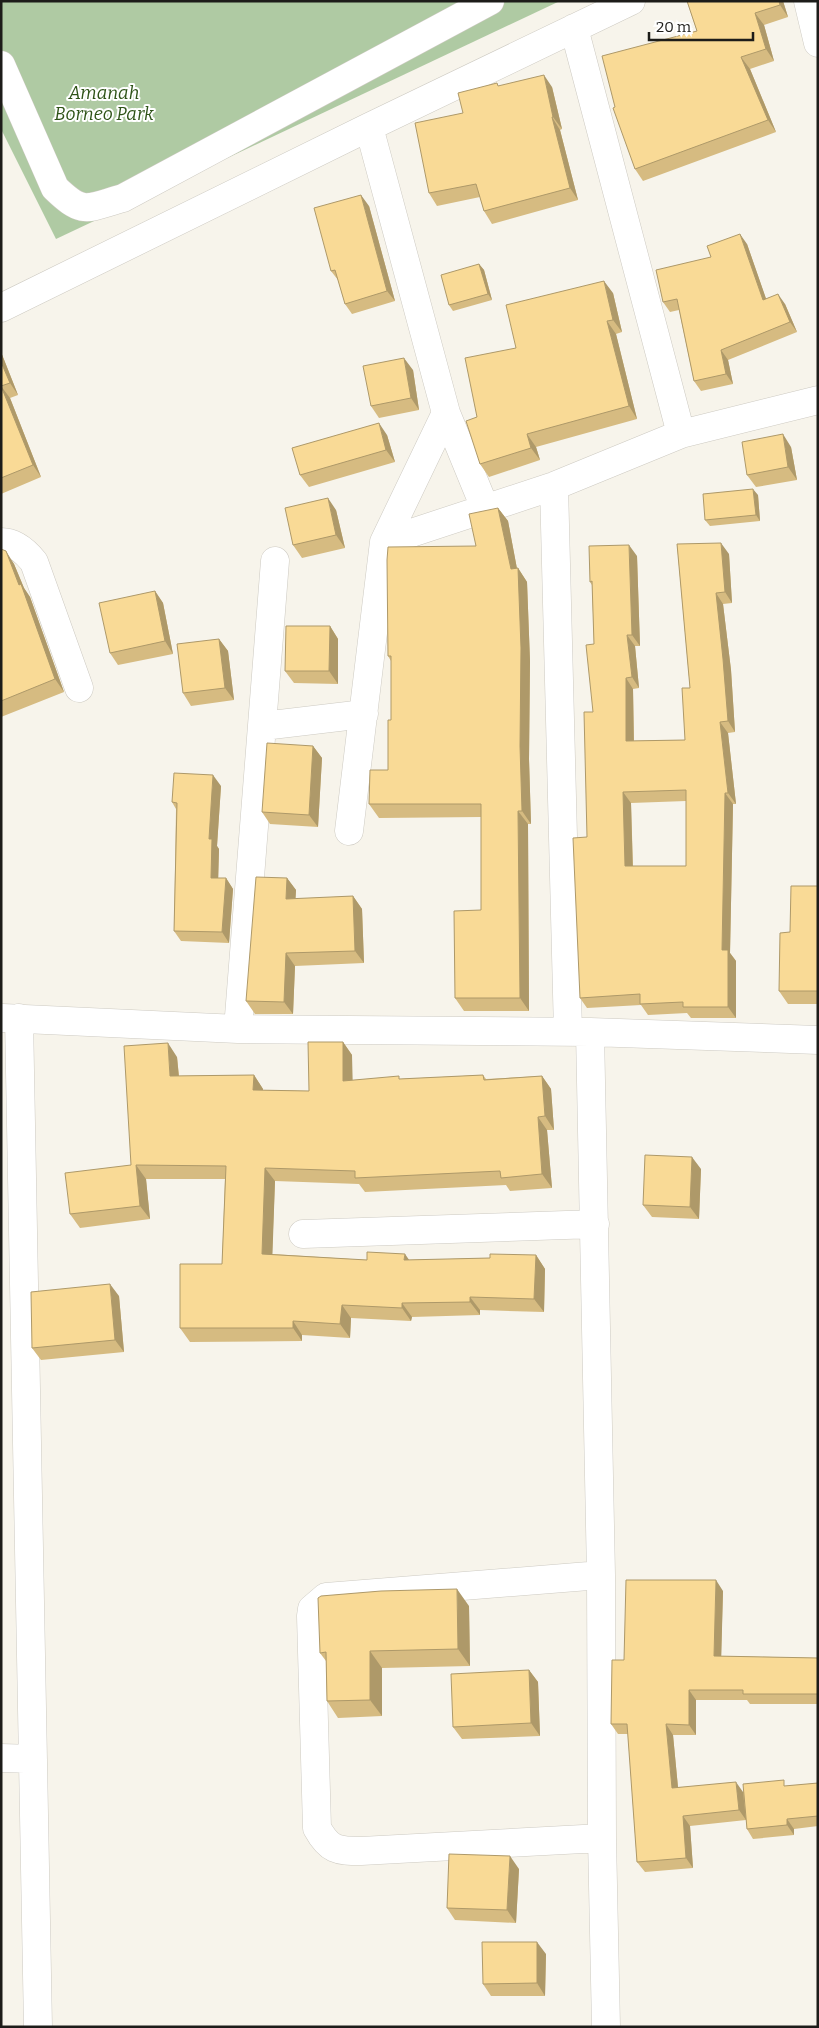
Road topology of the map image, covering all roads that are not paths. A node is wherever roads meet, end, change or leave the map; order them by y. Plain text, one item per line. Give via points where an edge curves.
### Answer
1 (490, 1) edge
2 (631, 1) edge
3 (808, 1) edge
4 (574, 28) junction
5 (818, 43) edge
6 (1, 65) edge
7 (369, 126) junction
8 (1, 308) edge
9 (818, 400) edge
10 (446, 413) junction
11 (681, 434) junction
12 (554, 486) junction
13 (485, 508) junction
14 (1, 542) edge
15 (384, 542) junction
16 (275, 561) dead end
17 (79, 688) dead end
18 (364, 714) junction
19 (263, 726) junction
20 (349, 831) dead end
21 (10, 1018) edge
22 (238, 1029) junction
23 (579, 1032) junction
24 (818, 1040) edge
25 (595, 1224) junction
26 (303, 1234) dead end
27 (601, 1575) junction
28 (1, 1758) edge
29 (33, 1759) junction
30 (602, 1838) junction
31 (38, 2027) edge
32 (606, 2027) edge

1 - 6 street via 123,198 86,208 71,203 54,188
2 - 4 street
3 - 5 street
4 - 7 street
4 - 11 street
7 - 8 street
7 - 10 street
9 - 11 street
10 - 13 street
10 - 15 street
11 - 12 street
12 - 13 street
12 - 23 street
13 - 15 street
14 - 17 street via 8,542 27,553 34,562
15 - 18 street
16 - 19 street
18 - 19 street
18 - 20 street
19 - 22 street
21 - 22 street
21 - 29 street
22 - 23 street
23 - 24 street
23 - 25 street
25 - 26 street
25 - 27 street
27 - 30 street
27 - 30 street via 326,1596 312,1608 311,1616 317,1828 330,1846 339,1851 361,1851
28 - 29 street
29 - 31 street
30 - 32 street

